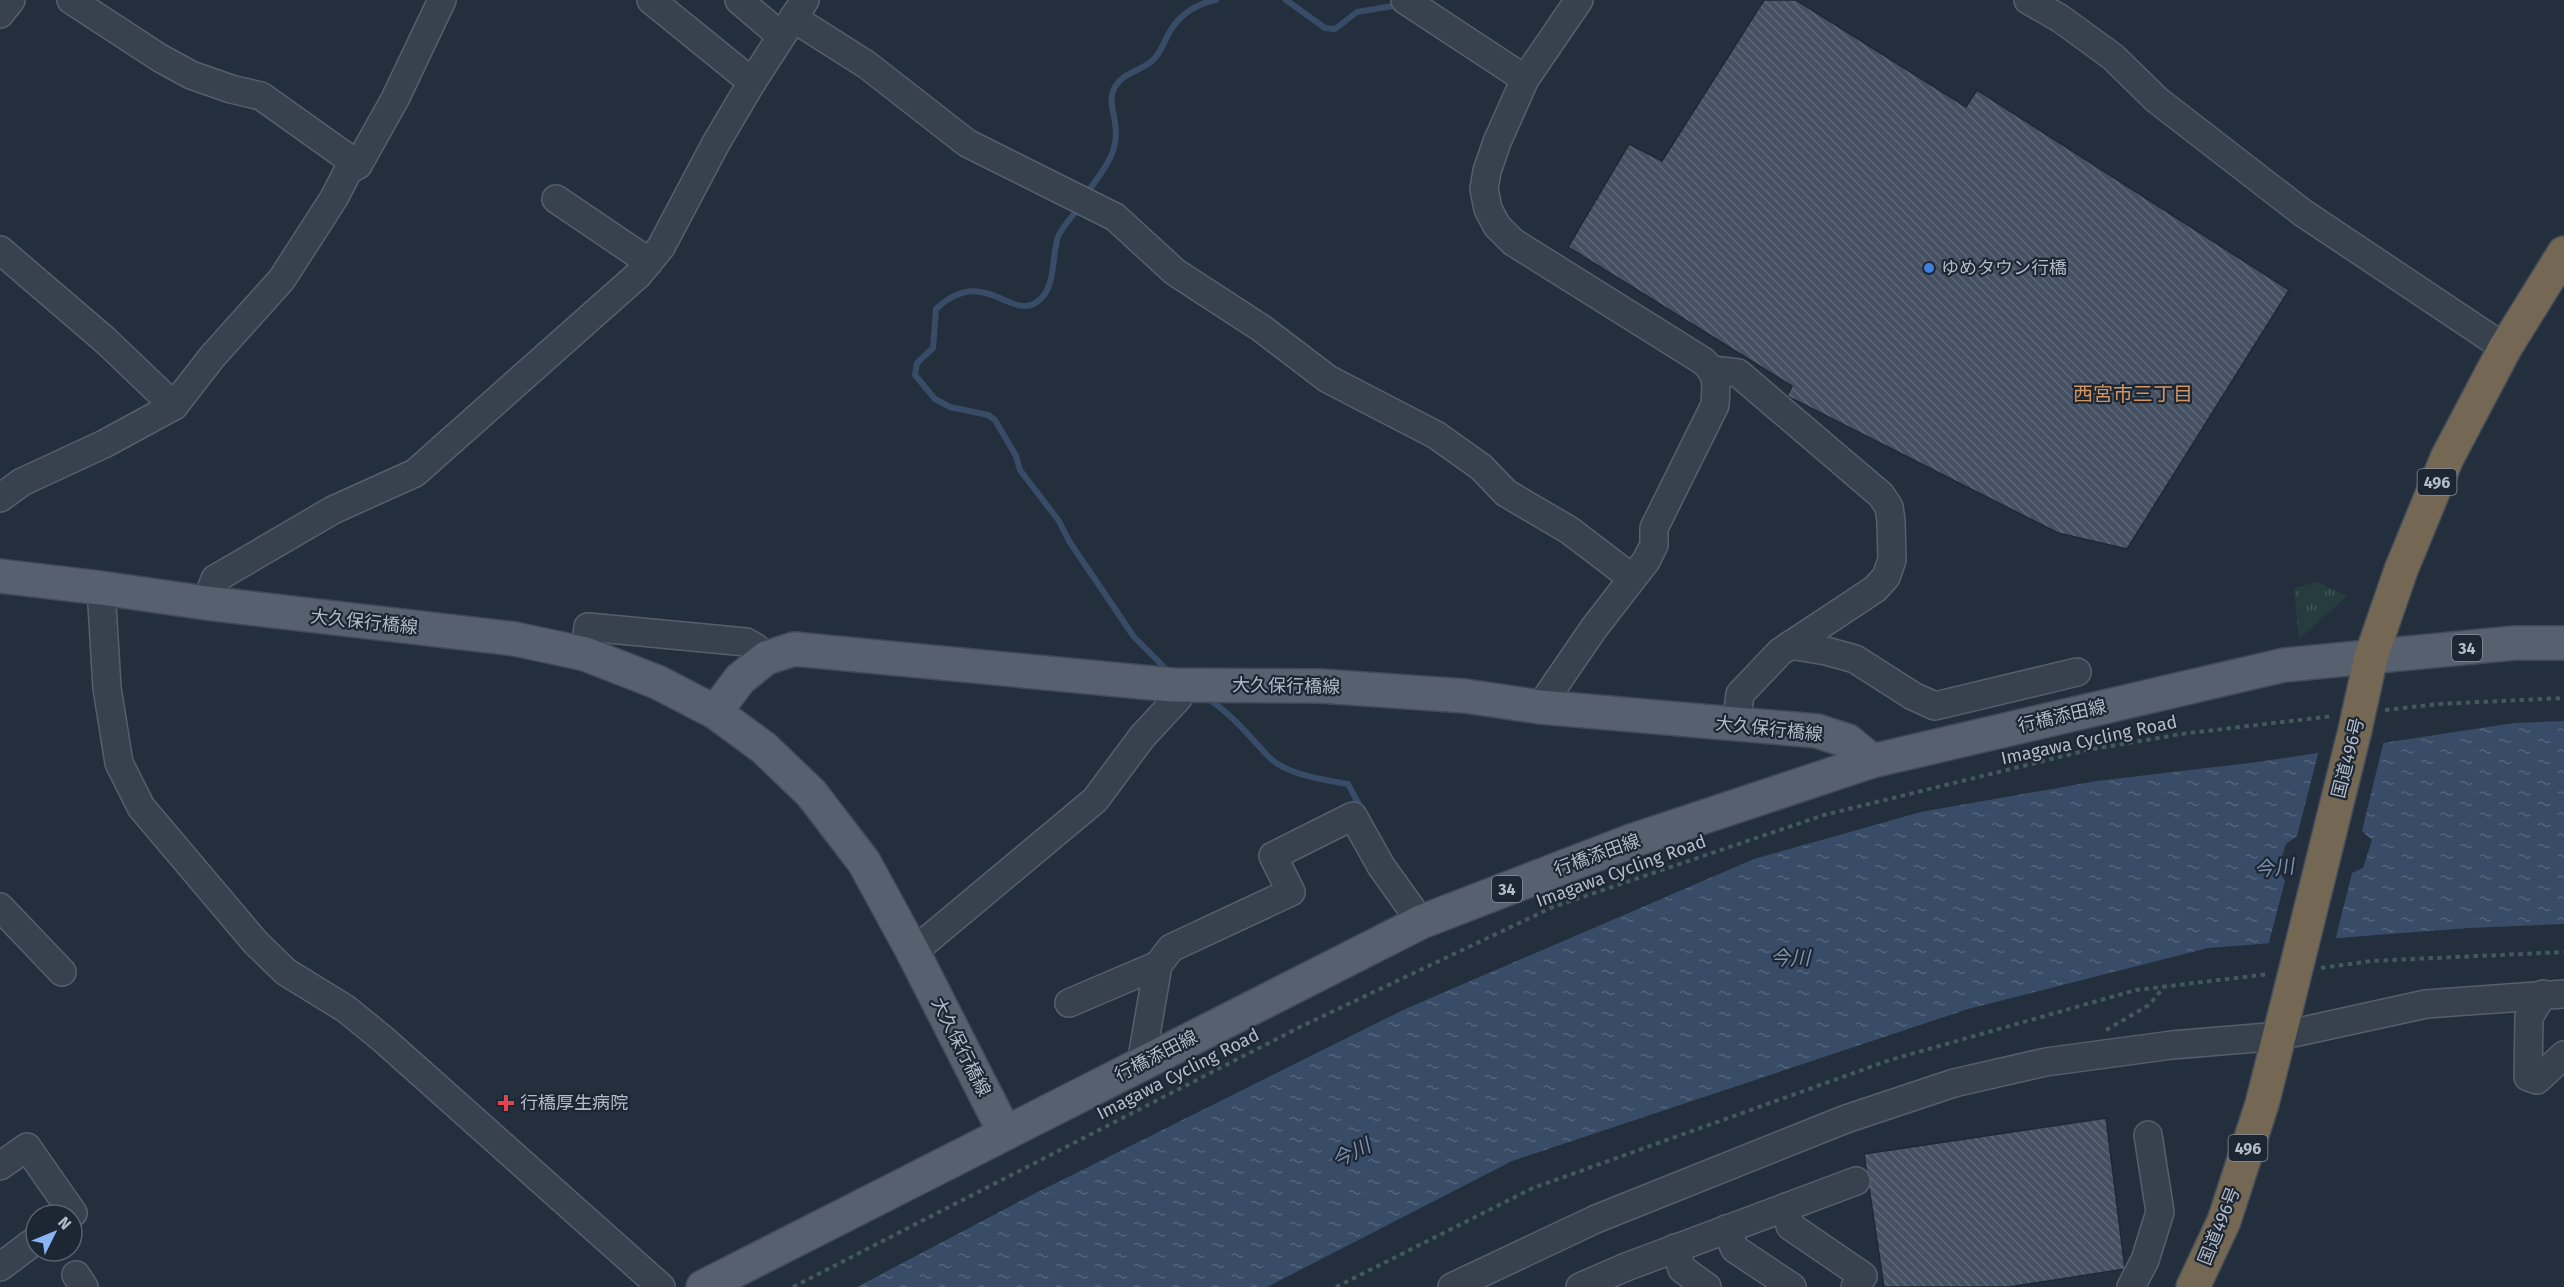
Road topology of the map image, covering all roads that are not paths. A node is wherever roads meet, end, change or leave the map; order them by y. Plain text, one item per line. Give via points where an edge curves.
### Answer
1 (11, 0) edge
2 (71, 0) edge
3 (442, 0) edge
4 (651, 0) edge
5 (739, 0) edge
6 (1405, 0) edge
7 (1579, 0) edge
8 (2028, 0) edge
9 (0, 14) edge
10 (793, 18) edge
11 (1525, 79) junction
12 (752, 82) junction
13 (358, 165) junction
14 (556, 199) dead end
15 (0, 250) edge
16 (2564, 253) edge
17 (649, 262) junction
18 (2505, 348) junction
19 (1713, 370) junction
20 (174, 406) junction
21 (0, 498) edge
22 (0, 576) edge
23 (1632, 578) junction
24 (101, 588) junction
25 (206, 603) junction
26 (2564, 643) edge
27 (1790, 645) junction
28 (585, 654) junction
29 (2371, 657) junction
30 (766, 658) junction
31 (2077, 672) dead end
32 (1173, 685) junction
33 (1540, 707) junction
34 (716, 712) junction
35 (1736, 725) junction
36 (1872, 761) junction
37 (0, 908) edge
38 (1421, 922) junction
39 (913, 952) junction
40 (1158, 965) junction
41 (62, 972) dead end
42 (2554, 994) edge
43 (1070, 1003) dead end
44 (2280, 1036) junction
45 (2564, 1055) edge
46 (1142, 1064) junction
47 (1005, 1133) junction
48 (2148, 1135) dead end
49 (0, 1166) edge
50 (1856, 1181) dead end
51 (66, 1203) edge
52 (1786, 1207) junction
53 (1726, 1229) junction
54 (1675, 1248) junction
55 (24, 1249) edge
56 (0, 1267) edge
57 (1777, 1283) edge
58 (661, 1287) edge
59 (702, 1287) edge
60 (1452, 1287) edge
61 (1580, 1287) edge
62 (1707, 1287) edge
63 (1855, 1287) edge
64 (2131, 1287) edge
65 (2193, 1287) edge

1 - 9 street
2 - 13 street via 191,75 261,96
3 - 13 street via 395,99
4 - 12 street
5 - 10 street
6 - 11 street
7 - 11 street
8 - 18 street via 2113,57 2157,100 2303,213
10 - 12 street
10 - 23 street via 867,65 966,143 1115,217 1175,272 1261,328 1328,379 1436,435 1481,467 1506,493 1569,530
11 - 19 street via 1487,171 1484,189 1497,226 1513,242
12 - 17 street
13 - 20 street via 348,171 282,279
14 - 17 street
15 - 20 street via 105,340
16 - 18 highway, 国道496号 / 496
17 - 25 street via 415,473 333,510 215,579
18 - 29 highway, 国道496号 / 496 via 2447,458 2401,570
19 - 23 street via 1715,405 1654,528 1653,545 1646,561
19 - 27 street via 1738,373 1881,495 1889,507 1892,561 1886,577 1875,589
20 - 21 street via 22,482
22 - 24 main road, 大久保行橋線
23 - 33 street
24 - 25 main road, 大久保行橋線
24 - 58 street via 107,688 119,763 141,807 256,943 286,972 346,1009 384,1040
25 - 28 main road, 大久保行橋線 via 515,639
26 - 29 main road, 行橋添田線 / 34 via 2514,643
27 - 31 street via 1855,659 1935,706
27 - 35 street via 1740,694
28 - 30 street via 588,627 746,642
28 - 34 main road, 大久保行橋線 via 657,682
29 - 36 main road, 行橋添田線 / 34 via 2284,665
29 - 44 highway, 国道496号 / 496, bridge via 2360,718
30 - 32 main road, 大久保行橋線 via 794,649
30 - 34 main road, 大久保行橋線 via 740,679
32 - 33 main road, 大久保行橋線 via 1320,686 1465,696
32 - 39 street via 1179,697 1142,737 1095,800
33 - 35 main road, 大久保行橋線
34 - 39 main road, 大久保行橋線 via 764,748 817,800 864,862
35 - 36 main road, 大久保行橋線 via 1817,731 1848,741
36 - 38 main road, 行橋添田線 / 34 via 1631,841
37 - 41 street
38 - 40 street via 1381,866 1353,816 1273,856 1291,892 1171,948
38 - 46 main road, 行橋添田線 / 34
39 - 47 main road, 大久保行橋線
40 - 43 street
40 - 46 street
42 - 44 street via 2426,1004
42 - 45 street via 2529,1017 2528,1077 2537,1080
44 - 60 street via 2046,1062 1954,1083 1846,1119 1596,1219
44 - 65 highway, 国道496号 / 496 via 2224,1221
46 - 47 main road, 行橋添田線 / 34
47 - 59 main road, 行橋添田線 / 34
48 - 64 street via 2160,1212 2145,1260
49 - 51 street via 27,1147
50 - 52 street
52 - 53 street
52 - 63 street via 1790,1226 1863,1276
53 - 54 street
53 - 57 street via 1735,1249
54 - 61 street
54 - 62 street via 1682,1269
55 - 56 street

